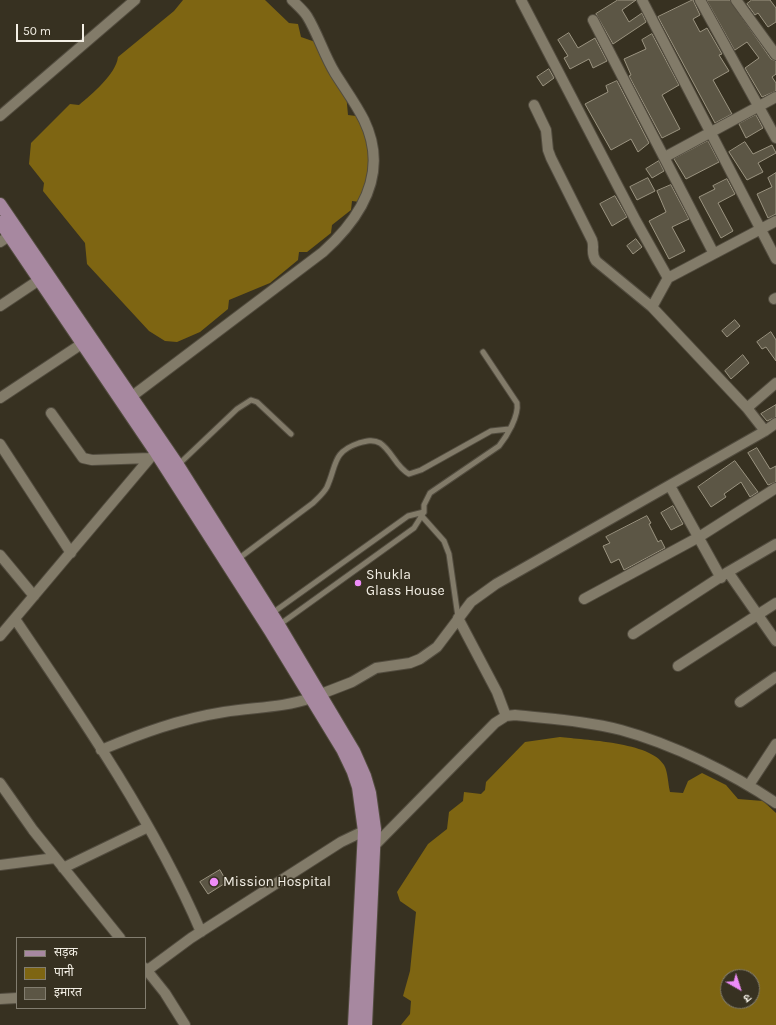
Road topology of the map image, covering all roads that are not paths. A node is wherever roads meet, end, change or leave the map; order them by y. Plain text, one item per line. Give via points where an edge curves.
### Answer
1 (134, 0) edge
2 (292, 0) edge
3 (521, 0) edge
4 (642, 0) edge
5 (700, 0) edge
6 (736, 0) edge
7 (593, 20) dead end
8 (776, 54) edge
9 (776, 97) edge
10 (534, 104) dead end
11 (758, 107) junction
12 (0, 116) edge
13 (711, 132) junction
14 (776, 138) edge
15 (665, 157) junction
16 (0, 204) edge
17 (776, 221) edge
18 (0, 222) edge
19 (760, 230) junction
20 (4, 239) edge
21 (713, 252) junction
22 (776, 259) edge
23 (668, 278) junction
24 (39, 280) junction
25 (0, 306) edge
26 (652, 307) junction
27 (82, 343) junction
28 (483, 352) dead end
29 (776, 383) edge
30 (131, 397) junction
31 (0, 398) edge
32 (747, 408) junction
33 (52, 413) dead end
34 (776, 423) edge
35 (509, 429) junction
36 (765, 431) junction
37 (291, 434) dead end
38 (0, 444) edge
39 (157, 452) junction
40 (178, 465) junction
41 (670, 486) junction
42 (776, 488) edge
43 (422, 513) junction
44 (700, 537) junction
45 (776, 544) edge
46 (71, 553) junction
47 (0, 555) edge
48 (238, 560) junction
49 (228, 567) junction
50 (724, 575) junction
51 (34, 596) junction
52 (584, 599) dead end
53 (776, 603) edge
54 (758, 615) junction
55 (268, 617) junction
56 (458, 618) junction
57 (15, 619) junction
58 (275, 628) junction
59 (633, 634) dead end
60 (0, 636) edge
61 (776, 641) edge
62 (678, 666) dead end
63 (776, 677) edge
64 (316, 696) junction
65 (740, 702) dead end
66 (506, 716) junction
67 (774, 747) edge
68 (101, 750) junction
69 (0, 783) edge
70 (749, 784) junction
71 (776, 803) edge
72 (148, 827) junction
73 (370, 830) junction
74 (369, 846) junction
75 (55, 858) junction
76 (0, 865) edge
77 (63, 868) junction
78 (201, 932) junction
79 (119, 937) edge
80 (146, 970) edge
81 (16, 998) edge
82 (0, 999) edge
83 (185, 1025) edge
84 (354, 1025) edge
85 (366, 1025) edge

1 - 12 street
2 - 30 street via 306,14 335,72 364,121 373,148 373,173 364,205 344,232 323,252
3 - 23 street
4 - 13 street
5 - 11 street
6 - 8 street
7 - 15 street
9 - 11 street
10 - 26 street via 546,130 551,158 594,244 592,255 604,269
11 - 13 street
11 - 14 street
13 - 15 street
13 - 19 street
15 - 21 street
16 - 30 main road
17 - 19 street
18 - 20 main road
19 - 21 street
19 - 22 street
20 - 24 main road
21 - 23 street
23 - 26 street
24 - 25 street
24 - 27 main road
26 - 32 street
27 - 31 street
27 - 39 main road
28 - 35 lane via 517,403
29 - 32 street
30 - 39 main road
32 - 36 street
33 - 39 street via 82,458 92,460
34 - 36 street
35 - 43 lane via 493,452 430,493
35 - 48 lane via 490,431 421,470 409,474 386,448 375,441 348,447 335,460 327,486 313,503
36 - 41 street
37 - 40 lane via 257,402 251,400
38 - 46 street
39 - 40 main road
39 - 46 street
39 - 49 main road
40 - 48 main road
41 - 44 street
41 - 56 street via 496,584 470,602
42 - 44 street
43 - 55 lane via 408,516
43 - 56 lane via 444,541 449,554
43 - 58 lane via 414,528
44 - 50 street
44 - 52 street
45 - 50 street
46 - 51 street
47 - 51 street
48 - 49 lane
48 - 55 main road
49 - 55 main road
50 - 54 street
50 - 59 street
51 - 57 street
53 - 54 street
54 - 61 street
54 - 62 street
55 - 58 main road
56 - 64 street via 437,648 420,659 376,668 352,682
56 - 66 street via 497,692
57 - 60 street
57 - 68 street
58 - 64 main road
63 - 65 street
64 - 68 street via 285,705 224,712 154,728
64 - 73 main road via 354,751 365,776 370,793
66 - 70 street via 584,723 621,730 663,745
66 - 74 street via 495,723
67 - 70 street
68 - 72 street
69 - 75 street
70 - 71 street
72 - 77 street
72 - 78 street
73 - 74 main road
73 - 78 street via 341,842
74 - 84 main road
74 - 85 main road
75 - 76 street
75 - 77 street
77 - 79 street
78 - 80 street
80 - 83 street via 165,993
81 - 82 street

